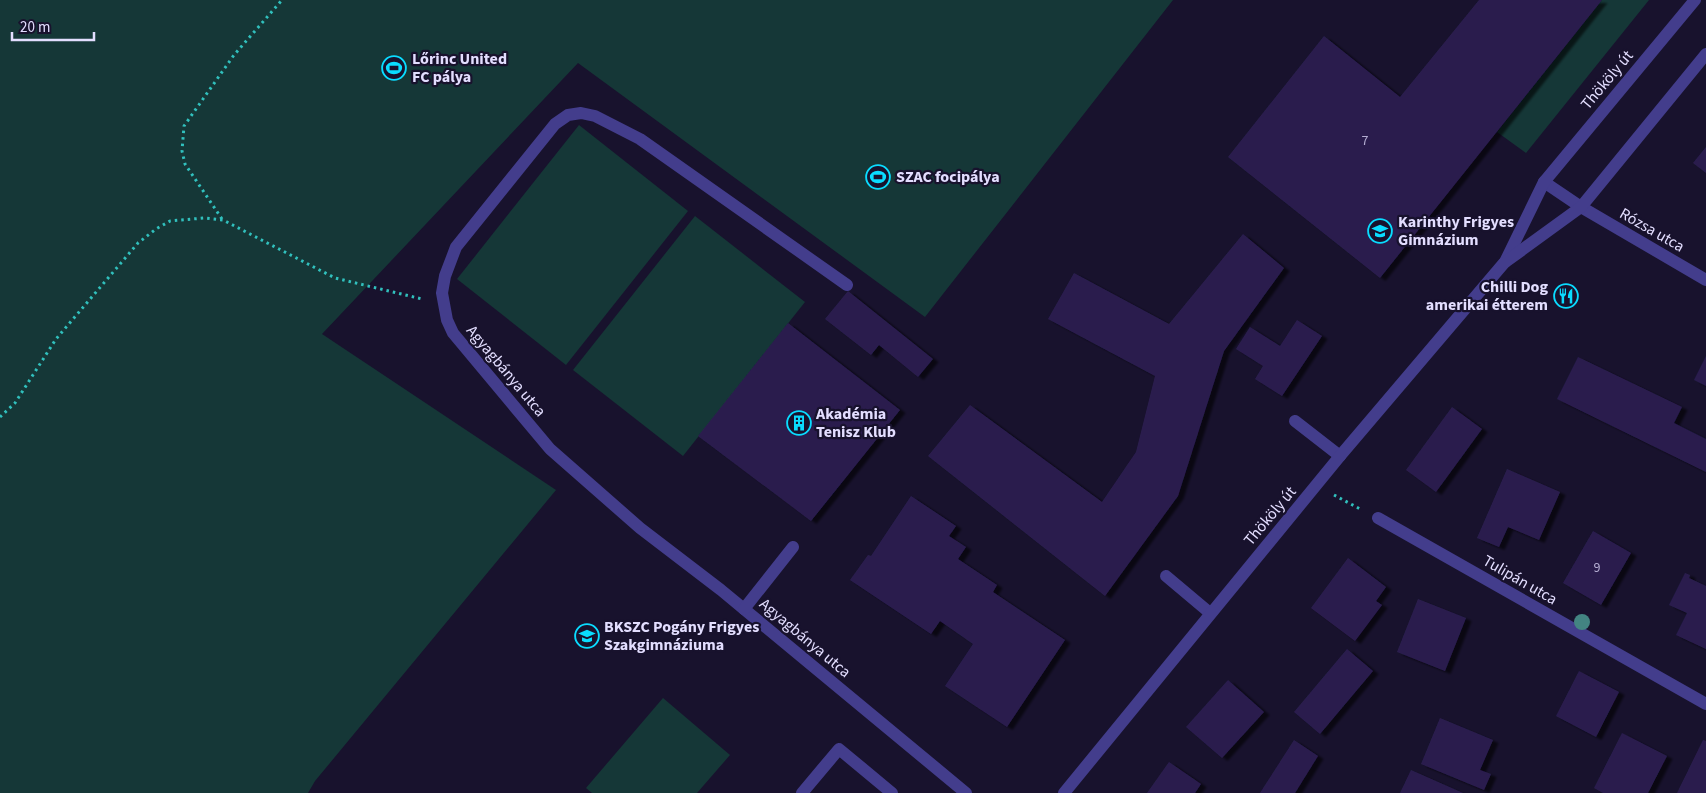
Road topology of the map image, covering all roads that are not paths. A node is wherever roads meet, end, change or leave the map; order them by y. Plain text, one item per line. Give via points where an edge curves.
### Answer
1 (1695, 0) edge
2 (1706, 54) edge
3 (1544, 182) junction
4 (1581, 207) junction
5 (1504, 263) junction
6 (1706, 280) edge
7 (847, 285) dead end
8 (1295, 421) dead end
9 (1340, 456) junction
10 (1378, 518) road end
11 (793, 547) dead end
12 (1166, 576) dead end
13 (744, 609) junction
14 (1210, 613) junction
15 (1706, 704) edge
16 (802, 793) edge
17 (892, 793) edge
18 (966, 793) edge
19 (1065, 793) edge

1 - 3 street, Thököly út
2 - 4 street, Thököly út
3 - 4 street
3 - 5 street, Thököly út
4 - 5 street, Thököly út
4 - 6 street, Rózsa utca
5 - 9 street, Thököly út
7 - 13 street, Agyagbánya utca via 640,139 595,116 581,113 568,115 555,124 456,246 445,276 442,293 453,333 550,449 640,528
8 - 9 street
9 - 14 street, Thököly út
10 - 15 street, Tulipán utca
11 - 13 street
12 - 14 street
13 - 18 street, Agyagbánya utca
14 - 19 street, Thököly út
16 - 17 street via 839,749

